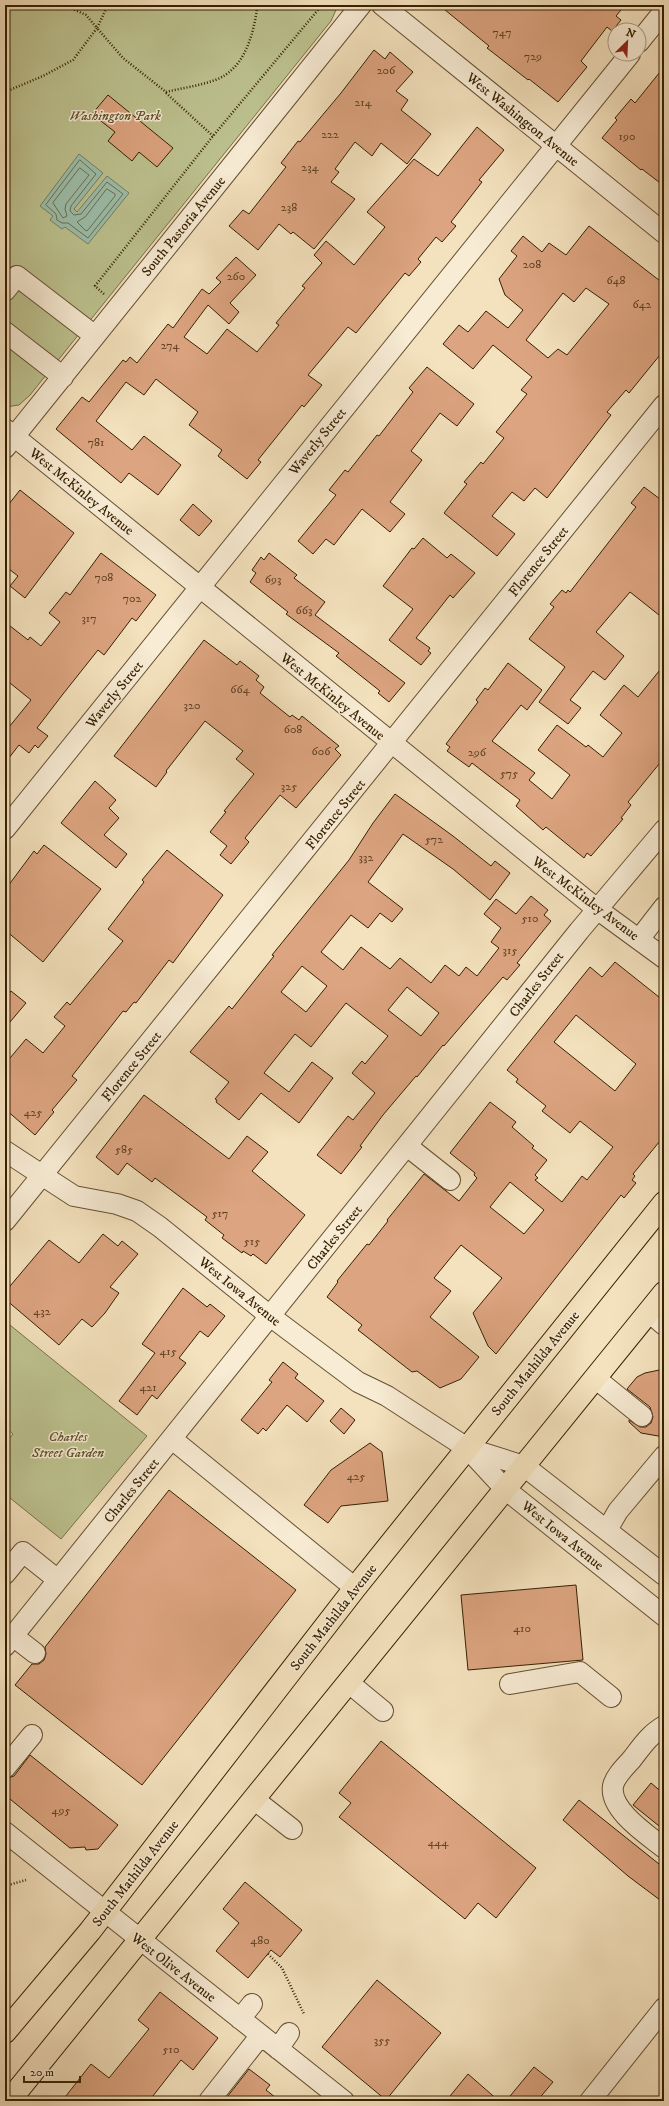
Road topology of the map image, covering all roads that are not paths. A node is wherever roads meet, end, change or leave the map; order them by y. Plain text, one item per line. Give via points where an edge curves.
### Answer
1 (362, 5) edge
2 (382, 5) edge
3 (664, 11) edge
4 (647, 32) edge
5 (624, 62) edge
6 (556, 146) junction
7 (664, 233) edge
8 (5, 291) edge
9 (5, 332) edge
10 (95, 336) junction
11 (63, 376) junction
12 (664, 405) edge
13 (8, 438) edge
14 (200, 587) junction
15 (391, 744) junction
16 (5, 829) edge
17 (664, 830) edge
18 (664, 907) edge
19 (597, 909) junction
20 (640, 938) junction
21 (664, 958) edge
22 (407, 1146) junction
23 (5, 1151) edge
24 (42, 1177) junction
25 (450, 1180) dead end
26 (664, 1203) edge
27 (5, 1221) edge
28 (664, 1293) edge
29 (270, 1316) junction
30 (656, 1318) edge
31 (595, 1378) junction
32 (642, 1416) dead end
33 (172, 1439) junction
34 (467, 1448) junction
35 (664, 1456) edge
36 (524, 1466) junction
37 (505, 1489) junction
38 (607, 1530) junction
39 (5, 1574) edge
40 (664, 1575) edge
41 (58, 1580) junction
42 (355, 1588) junction
43 (664, 1616) edge
44 (9, 1641) edge
45 (35, 1653) dead end
46 (348, 1682) junction
47 (510, 1684) dead end
48 (611, 1697) dead end
49 (383, 1711) dead end
50 (664, 1726) edge
51 (32, 1735) dead end
52 (5, 1768) edge
53 (255, 1800) junction
54 (292, 1829) dead end
55 (5, 1832) edge
56 (664, 1848) edge
57 (105, 1912) junction
58 (139, 1940) junction
59 (252, 2004) dead end
60 (664, 2008) edge
61 (240, 2019) junction
62 (5, 2032) edge
63 (261, 2035) junction
64 (9, 2101) edge
65 (210, 2101) edge
66 (344, 2101) edge
67 (590, 2101) edge

1 - 10 street, South Pastoria Avenue
2 - 6 street, West Washington Avenue
3 - 4 street
5 - 6 street, Waverly Street
6 - 7 street, West Washington Avenue
6 - 14 street, Waverly Street
8 - 10 street via 17,276
9 - 11 street
10 - 11 street, South Pastoria Avenue
11 - 13 street, South Pastoria Avenue
12 - 15 street, Florence Street
13 - 14 street, West McKinley Avenue
14 - 15 street, West McKinley Avenue
14 - 16 street, Waverly Street
15 - 19 street, West McKinley Avenue
15 - 24 street, Florence Street
17 - 19 street, Charles Street
18 - 20 street
19 - 20 street, West McKinley Avenue
19 - 22 street, Charles Street
20 - 21 street, West McKinley Avenue
22 - 25 street
22 - 29 street, Charles Street
23 - 24 street, West Iowa Avenue
24 - 27 street, Florence Street
24 - 29 street, West Iowa Avenue via 74,1196 118,1204 137,1211
26 - 34 main road, South Mathilda Avenue
28 - 30 main road
29 - 33 street, Charles Street
29 - 34 street, West Iowa Avenue via 358,1382 388,1396
30 - 31 main road
31 - 32 street
31 - 36 main road
33 - 41 street, Charles Street
33 - 42 street
34 - 36 street, West Iowa Avenue
34 - 37 street, West Iowa Avenue
34 - 42 main road, South Mathilda Avenue
35 - 38 street via 618,1511
36 - 37 main road
36 - 38 street, West Iowa Avenue
37 - 43 street, West Iowa Avenue
37 - 46 main road
38 - 40 street, West Iowa Avenue
39 - 41 street via 23,1552
41 - 44 street, Charles Street
42 - 57 main road, South Mathilda Avenue
44 - 45 street
46 - 49 street
46 - 53 main road
47 - 48 street via 580,1672
50 - 56 street via 654,1732 617,1778 613,1787 615,1800 622,1813
51 - 52 street
53 - 54 street
53 - 58 main road
55 - 57 street, West Olive Avenue
57 - 58 street, West Olive Avenue
57 - 62 main road, South Mathilda Avenue
58 - 61 street, West Olive Avenue
58 - 64 main road
59 - 61 street
60 - 67 street
61 - 63 street, West Olive Avenue
63 - 65 street
63 - 66 street, West Olive Avenue via 284,2041

